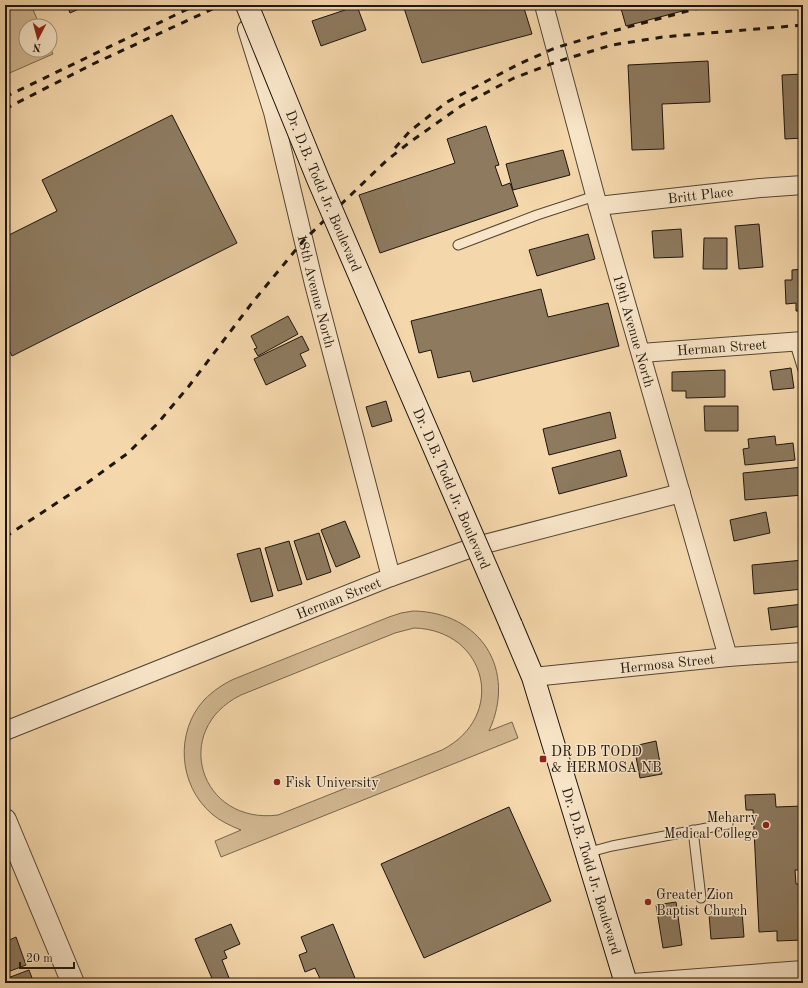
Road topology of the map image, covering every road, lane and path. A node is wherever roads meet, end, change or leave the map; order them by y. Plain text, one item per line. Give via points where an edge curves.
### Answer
1 (238, 5) edge
2 (247, 5) edge
3 (544, 5) edge
4 (803, 185) edge
5 (597, 201) junction
6 (458, 245) dead end
7 (799, 341) edge
8 (641, 353) junction
9 (803, 370) edge
10 (681, 493) junction
11 (391, 577) junction
12 (803, 652) edge
13 (728, 656) junction
14 (533, 677) junction
15 (5, 731) edge
16 (5, 820) edge
17 (728, 824) dead end
18 (693, 830) junction
19 (586, 853) junction
20 (701, 898) dead end
21 (803, 970) edge
22 (73, 983) edge
23 (626, 983) edge
24 (632, 983) edge

1 - 11 street, 18th Avenue North via 273,112 314,284
2 - 14 main road, Dr. D.B. Todd Jr. Boulevard, bridge
3 - 5 street, 19th Avenue North
4 - 5 street, Britt Place
5 - 6 lane via 537,215
5 - 8 street, 19th Avenue North
7 - 8 street, Herman Street
7 - 9 lane
8 - 10 street, 19th Avenue North
10 - 11 street, Herman Street via 477,546
10 - 13 street, 19th Avenue North
11 - 15 street, Herman Street
12 - 13 street, Hermosa Street
13 - 14 street, Hermosa Street
14 - 19 main road, Dr. D.B. Todd Jr. Boulevard
16 - 22 main road
17 - 18 lane
18 - 19 lane
18 - 20 lane
19 - 23 main road, Dr. D.B. Todd Jr. Boulevard
21 - 24 street

